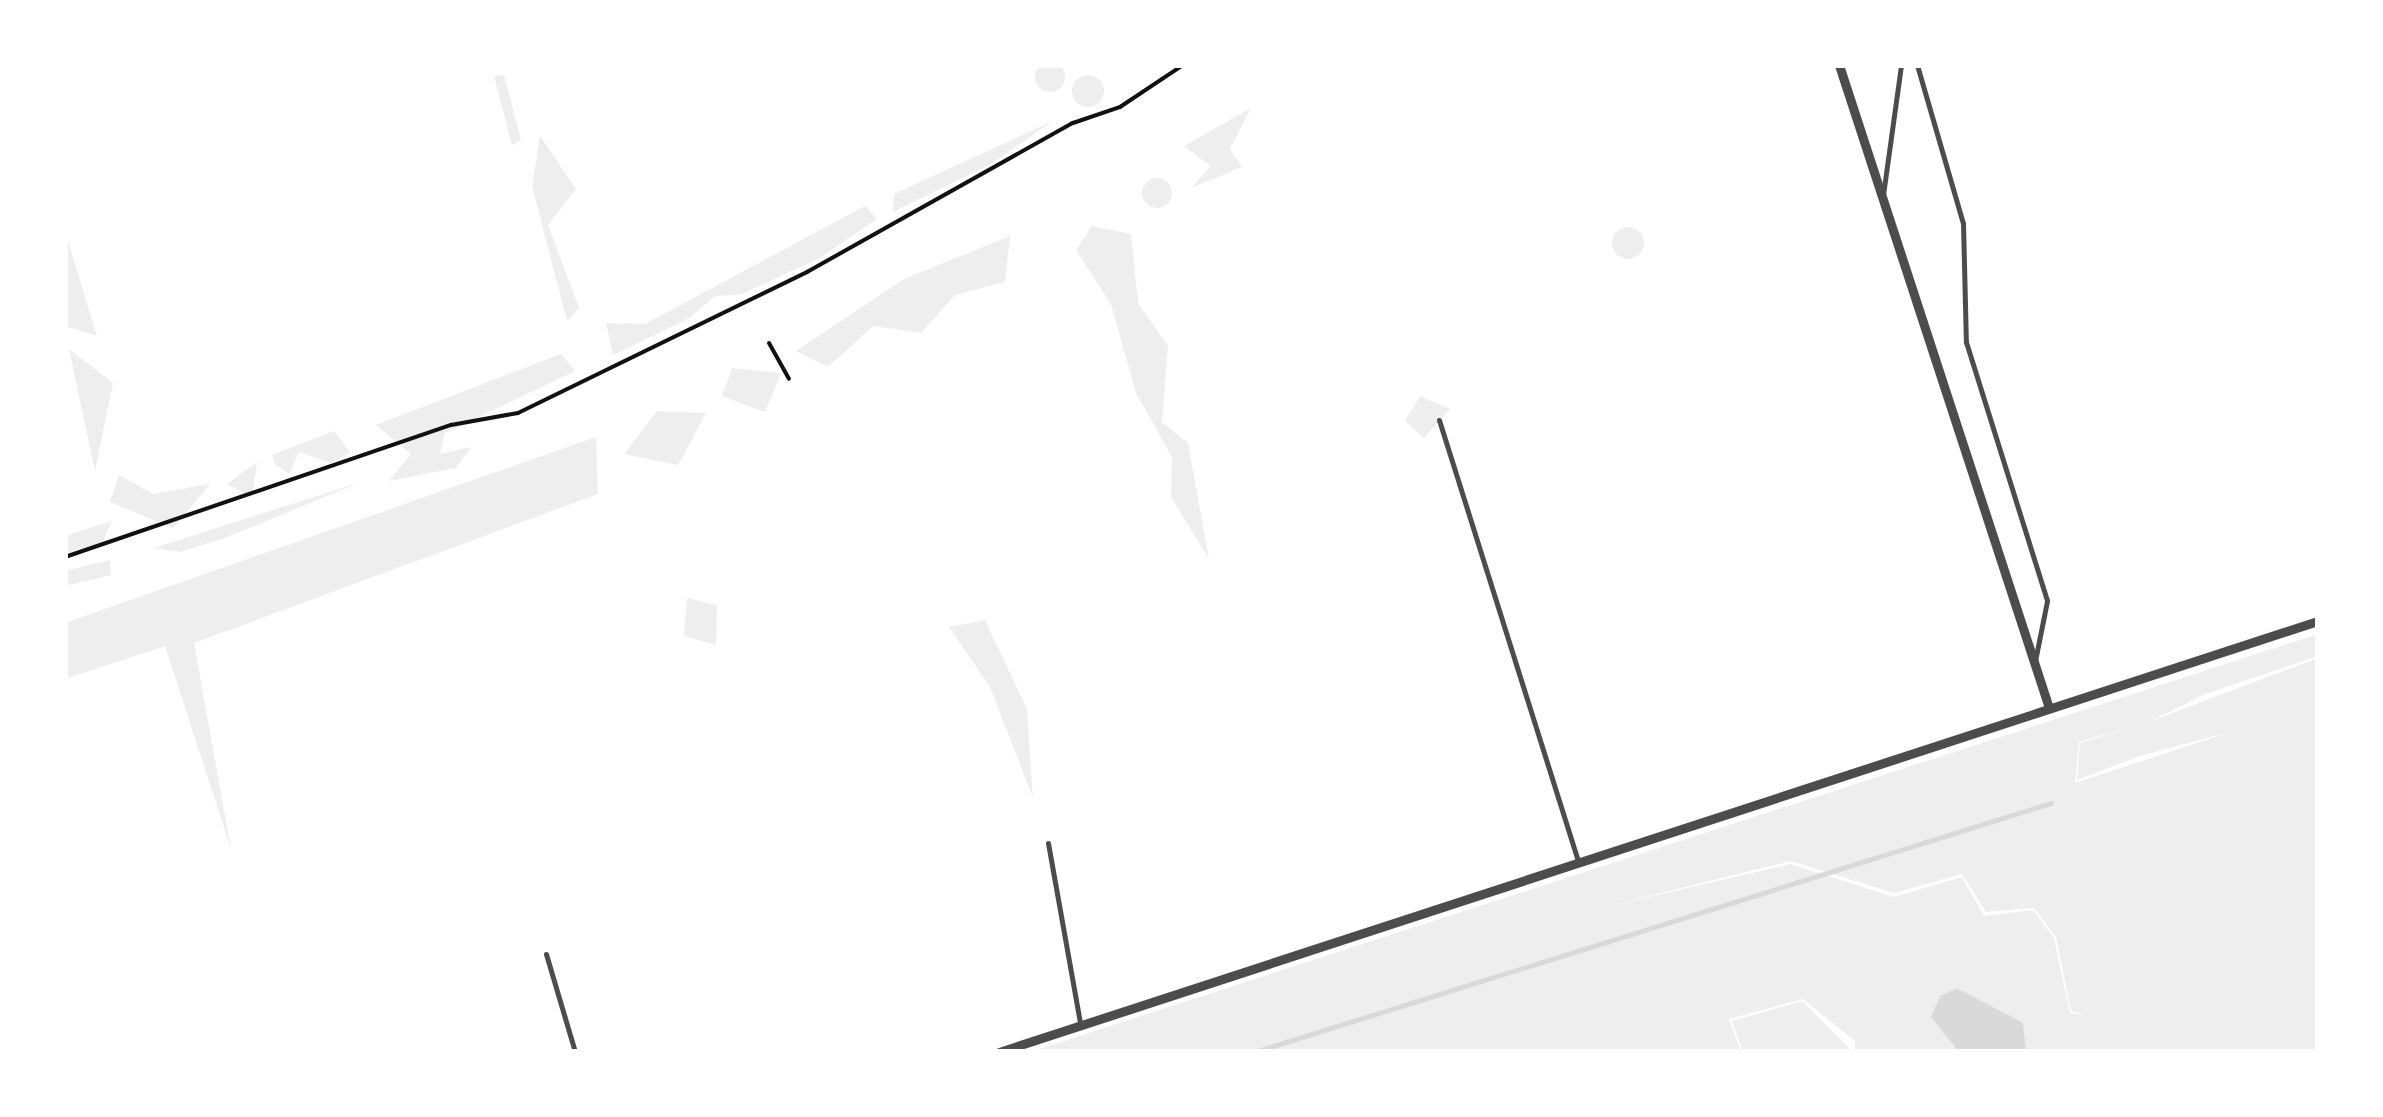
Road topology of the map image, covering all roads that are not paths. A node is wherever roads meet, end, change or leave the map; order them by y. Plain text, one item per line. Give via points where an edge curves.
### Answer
1 (1839, 65) edge
2 (1901, 65) edge
3 (1917, 65) edge
4 (1882, 198) junction
5 (1439, 420) dead end
6 (2318, 621) edge
7 (2034, 664) junction
8 (2049, 708) junction
9 (1048, 843) dead end
10 (1578, 860) junction
11 (546, 954) dead end
12 (1080, 1026) junction
13 (575, 1052) edge
14 (999, 1052) edge

1 - 4 street
2 - 4 lane
3 - 7 lane via 1964,223 1966,342 2046,602
4 - 7 street
5 - 10 lane
6 - 8 street
7 - 8 street
8 - 10 street
9 - 12 lane
10 - 12 street
11 - 13 lane
12 - 14 street

